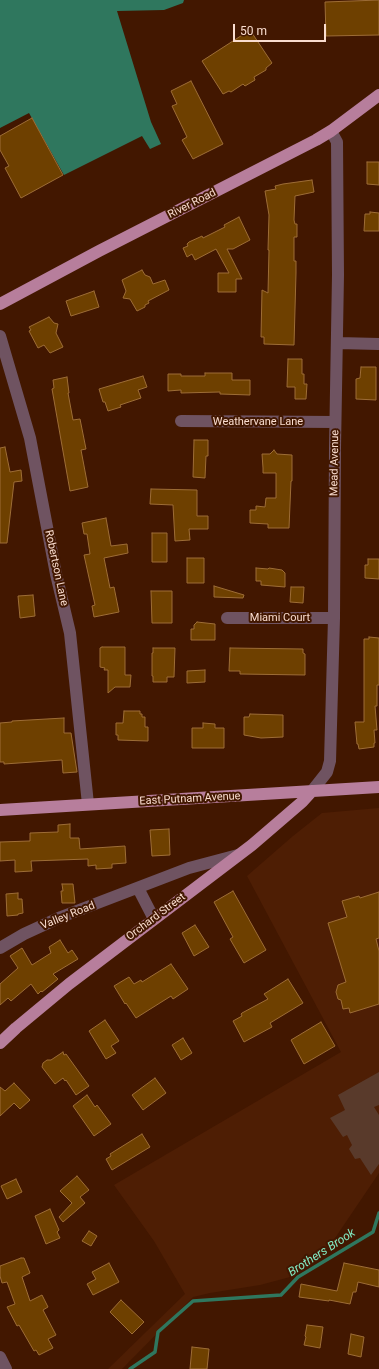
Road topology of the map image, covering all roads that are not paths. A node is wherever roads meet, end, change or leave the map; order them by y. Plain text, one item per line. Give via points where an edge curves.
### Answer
1 (379, 95) edge
2 (331, 131) junction
3 (0, 304) edge
4 (0, 336) edge
5 (338, 343) junction
6 (379, 344) edge
7 (181, 421) dead end
8 (335, 422) junction
9 (227, 618) dead end
10 (334, 618) junction
11 (379, 787) edge
12 (312, 791) junction
13 (88, 804) junction
14 (0, 810) edge
15 (238, 855) junction
16 (138, 888) junction
17 (154, 919) junction
18 (0, 948) edge
19 (0, 1043) edge
20 (0, 1357) edge
21 (6, 1369) edge

1 - 2 main road, River Road
2 - 3 main road, River Road
2 - 5 street, Mead Avenue via 337,142
4 - 13 street, Robertson Lane via 30,438 70,633
5 - 6 street
5 - 8 street, Mead Avenue
7 - 8 street, Weathervane Lane
8 - 10 street, Mead Avenue
9 - 10 street, Miami Court
10 - 12 street, Mead Avenue via 330,761 327,772
11 - 12 main road, East Putnam Avenue
12 - 13 main road, East Putnam Avenue
12 - 15 main road, Orchard Street via 274,827
13 - 14 main road, East Putnam Avenue
15 - 16 street, Valley Road via 189,868
15 - 17 main road, Orchard Street
16 - 17 street
16 - 18 street, Valley Road via 61,917
17 - 19 main road, Orchard Street via 69,984
20 - 21 street

